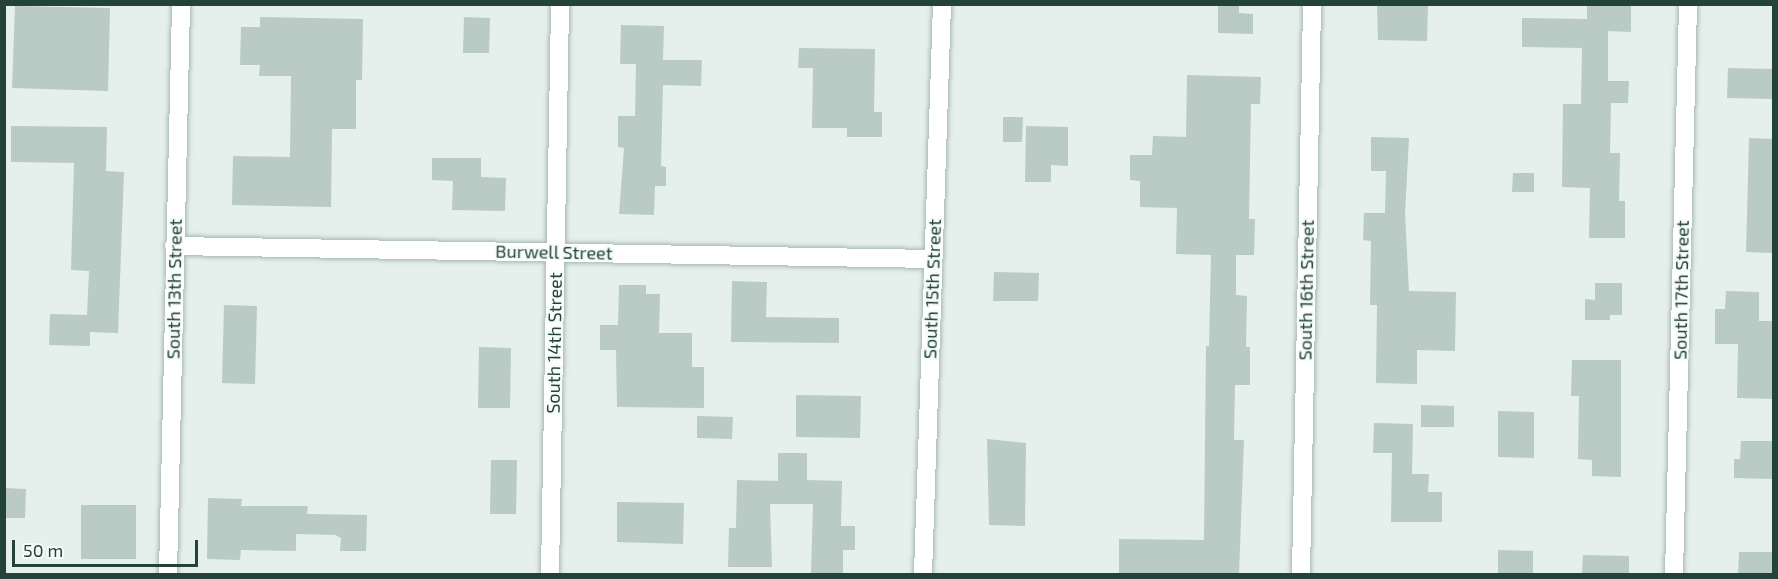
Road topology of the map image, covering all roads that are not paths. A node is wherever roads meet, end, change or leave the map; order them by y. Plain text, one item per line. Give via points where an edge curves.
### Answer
1 (181, 4) edge
2 (560, 4) edge
3 (942, 4) edge
4 (1312, 4) edge
5 (1688, 4) edge
6 (174, 246) junction
7 (555, 252) junction
8 (933, 259) junction
9 (168, 574) edge
10 (550, 574) edge
11 (923, 574) edge
12 (1301, 574) edge
13 (1674, 574) edge

1 - 6 street, South 13th Street
2 - 7 street, South 14th Street
3 - 8 street, South 15th Street
4 - 12 street, South 16th Street
5 - 13 street, South 17th Street
6 - 7 street, Burwell Street
6 - 9 street, South 13th Street
7 - 8 street, Burwell Street
7 - 10 street, South 14th Street
8 - 11 street, South 15th Street

